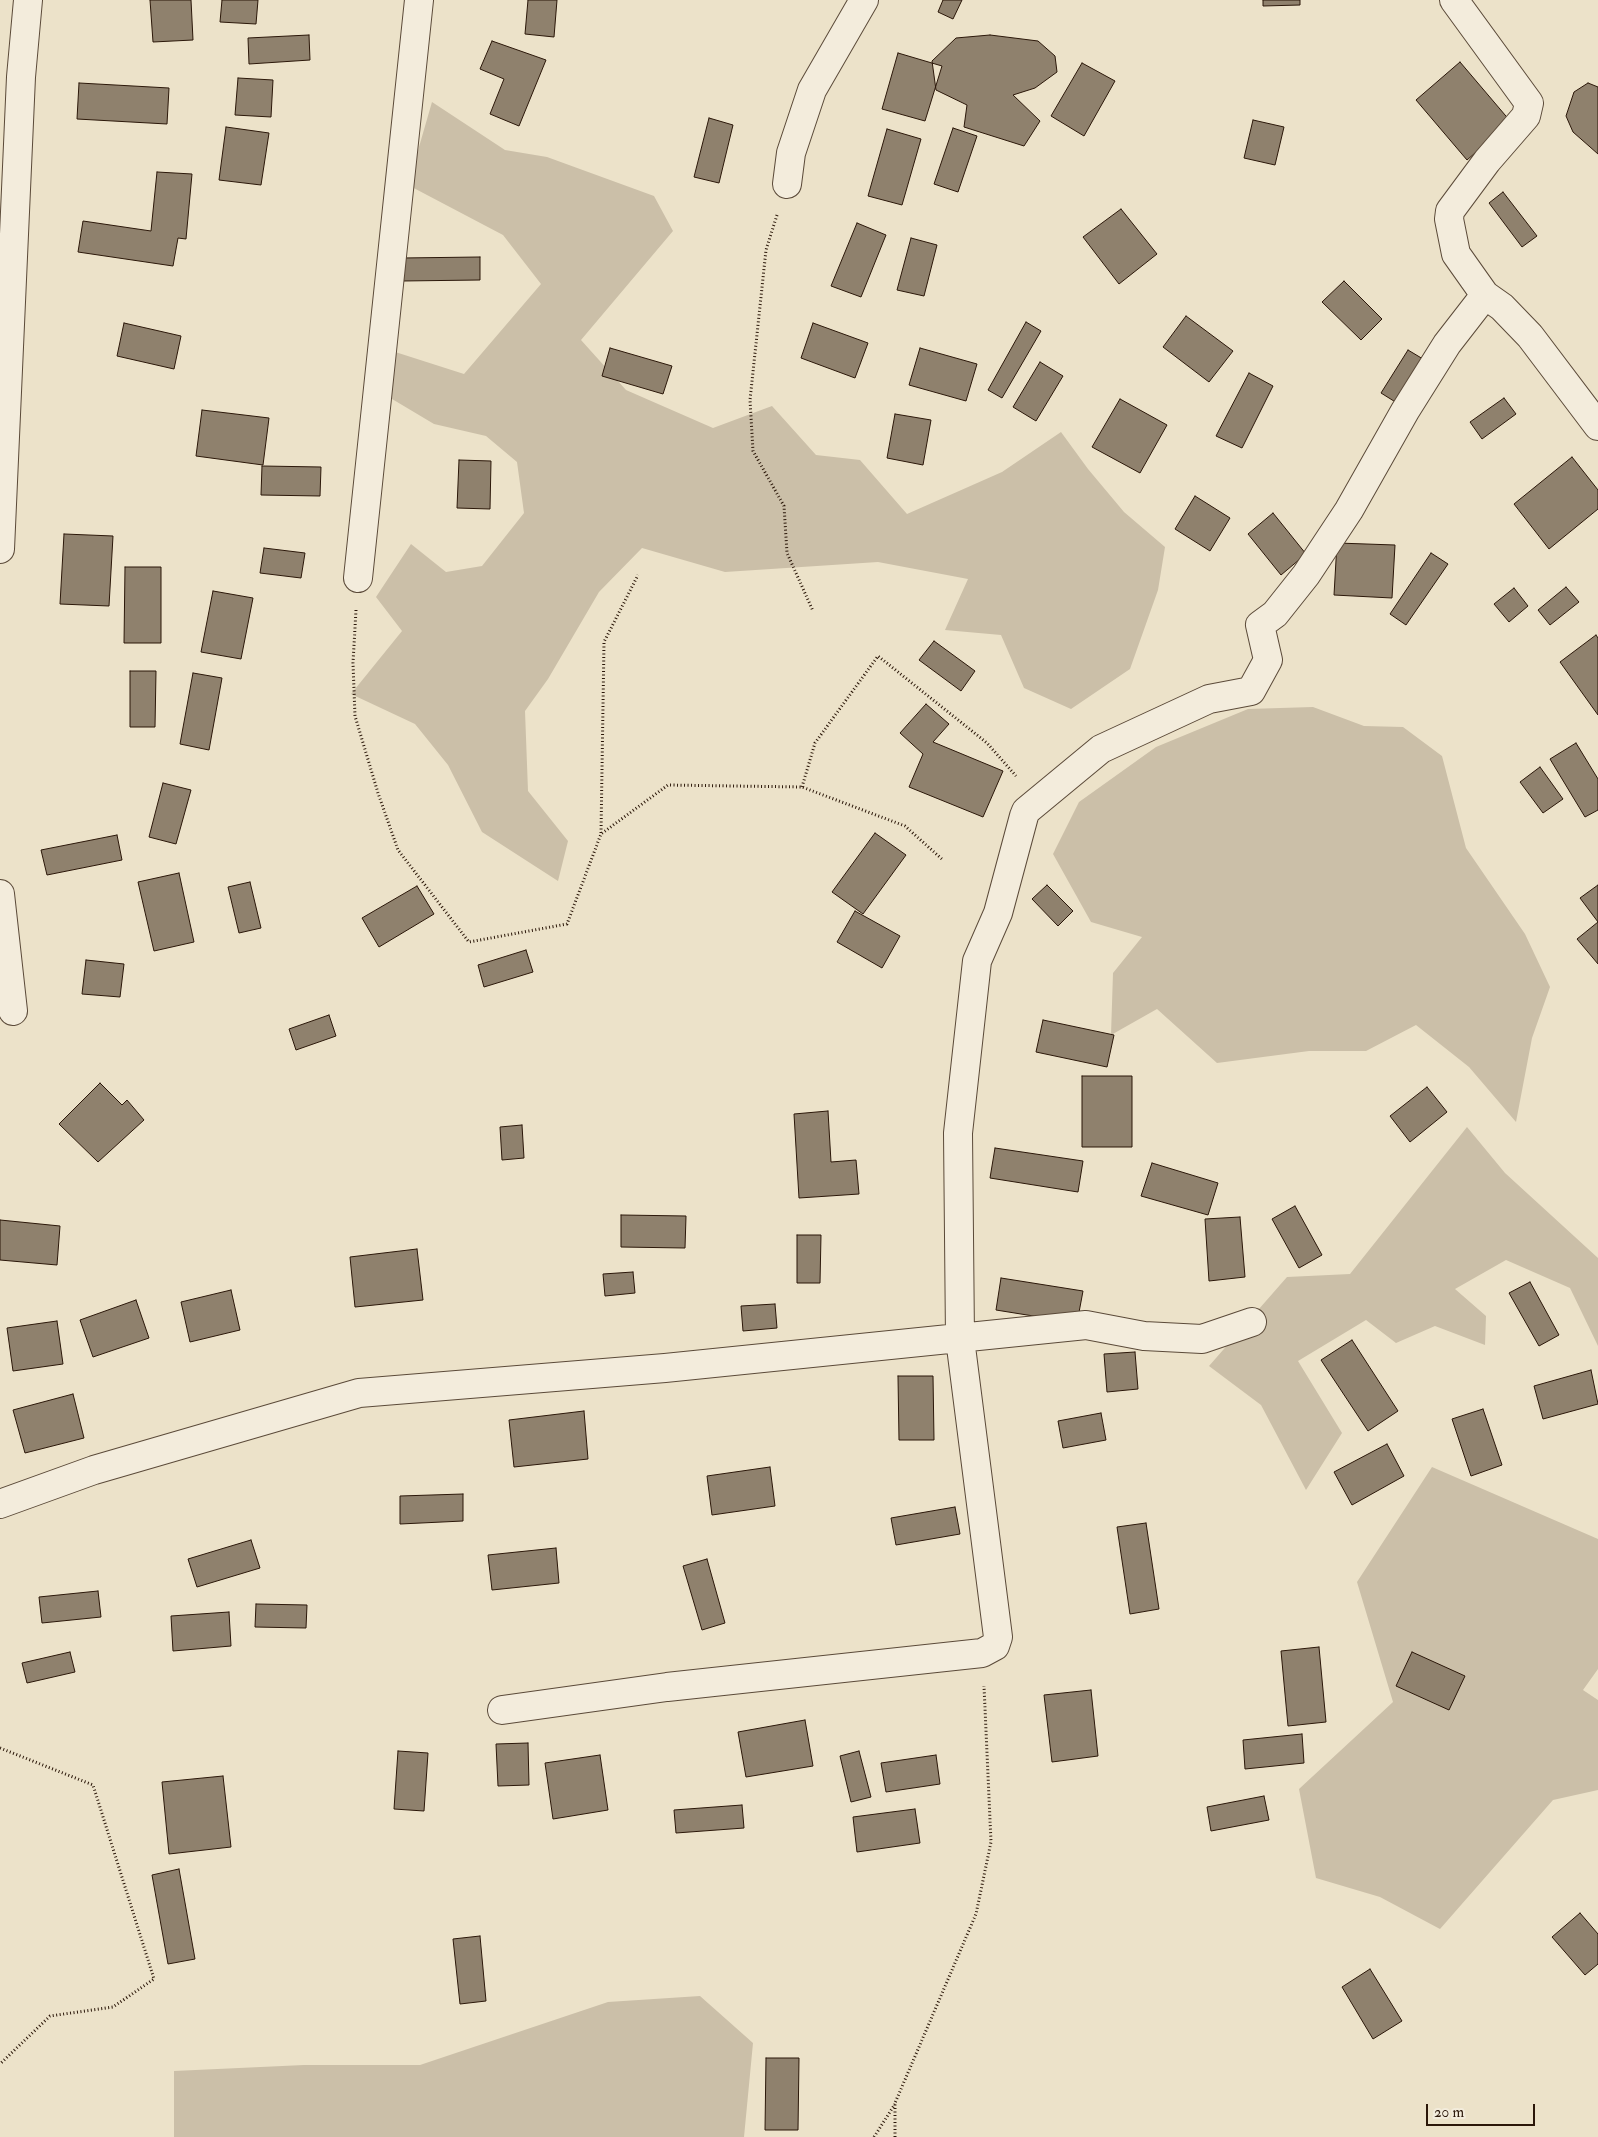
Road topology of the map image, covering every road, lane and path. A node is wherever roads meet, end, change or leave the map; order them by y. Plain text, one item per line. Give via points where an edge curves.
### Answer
1 (28, 0) edge
2 (419, 0) edge
3 (864, 0) edge
4 (1454, 0) edge
5 (787, 184) joint
6 (1485, 295) junction
7 (1598, 426) edge
8 (0, 549) edge
9 (638, 575) dead end
10 (358, 578) joint
11 (813, 610) dead end
12 (802, 787) junction
13 (1038, 801) junction
14 (601, 834) junction
15 (943, 860) dead end
16 (0, 894) edge
17 (13, 1011) dead end
18 (1252, 1322) dead end
19 (960, 1339) junction
20 (0, 1504) edge
21 (982, 1653) junction
22 (502, 1710) dead end
23 (0, 1748) edge
24 (0, 2064) edge
25 (895, 2103) junction
26 (874, 2137) edge
27 (895, 2137) edge

1 - 8 street via 21,77
2 - 10 street
3 - 5 street via 812,90 791,152
4 - 6 street via 1529,103 1526,116 1487,161 1450,211 1448,219 1456,254
5 - 11 path via 766,250 750,408 753,451 784,506 787,553
6 - 7 street via 1502,307 1530,336
6 - 13 street via 1447,344 1349,510 1306,575 1275,614 1260,625 1268,660 1251,691 1209,699 1101,749
9 - 14 path via 604,642
10 - 14 path via 353,663 355,716 398,850 469,942 567,924
12 - 13 path via 815,743 878,656 988,743
12 - 14 path via 668,785
12 - 15 path via 905,826
13 - 19 street via 1024,816 998,913 977,961 958,1133
16 - 17 street
18 - 19 street via 1202,1339 1144,1336 1086,1325
19 - 20 street via 354,1394 94,1470
19 - 21 street via 998,1637 994,1646
21 - 22 street via 667,1687
21 - 25 path via 991,1842 976,1914
23 - 24 path via 93,1785 154,1980 113,2007 50,2016
25 - 26 path
25 - 27 path

